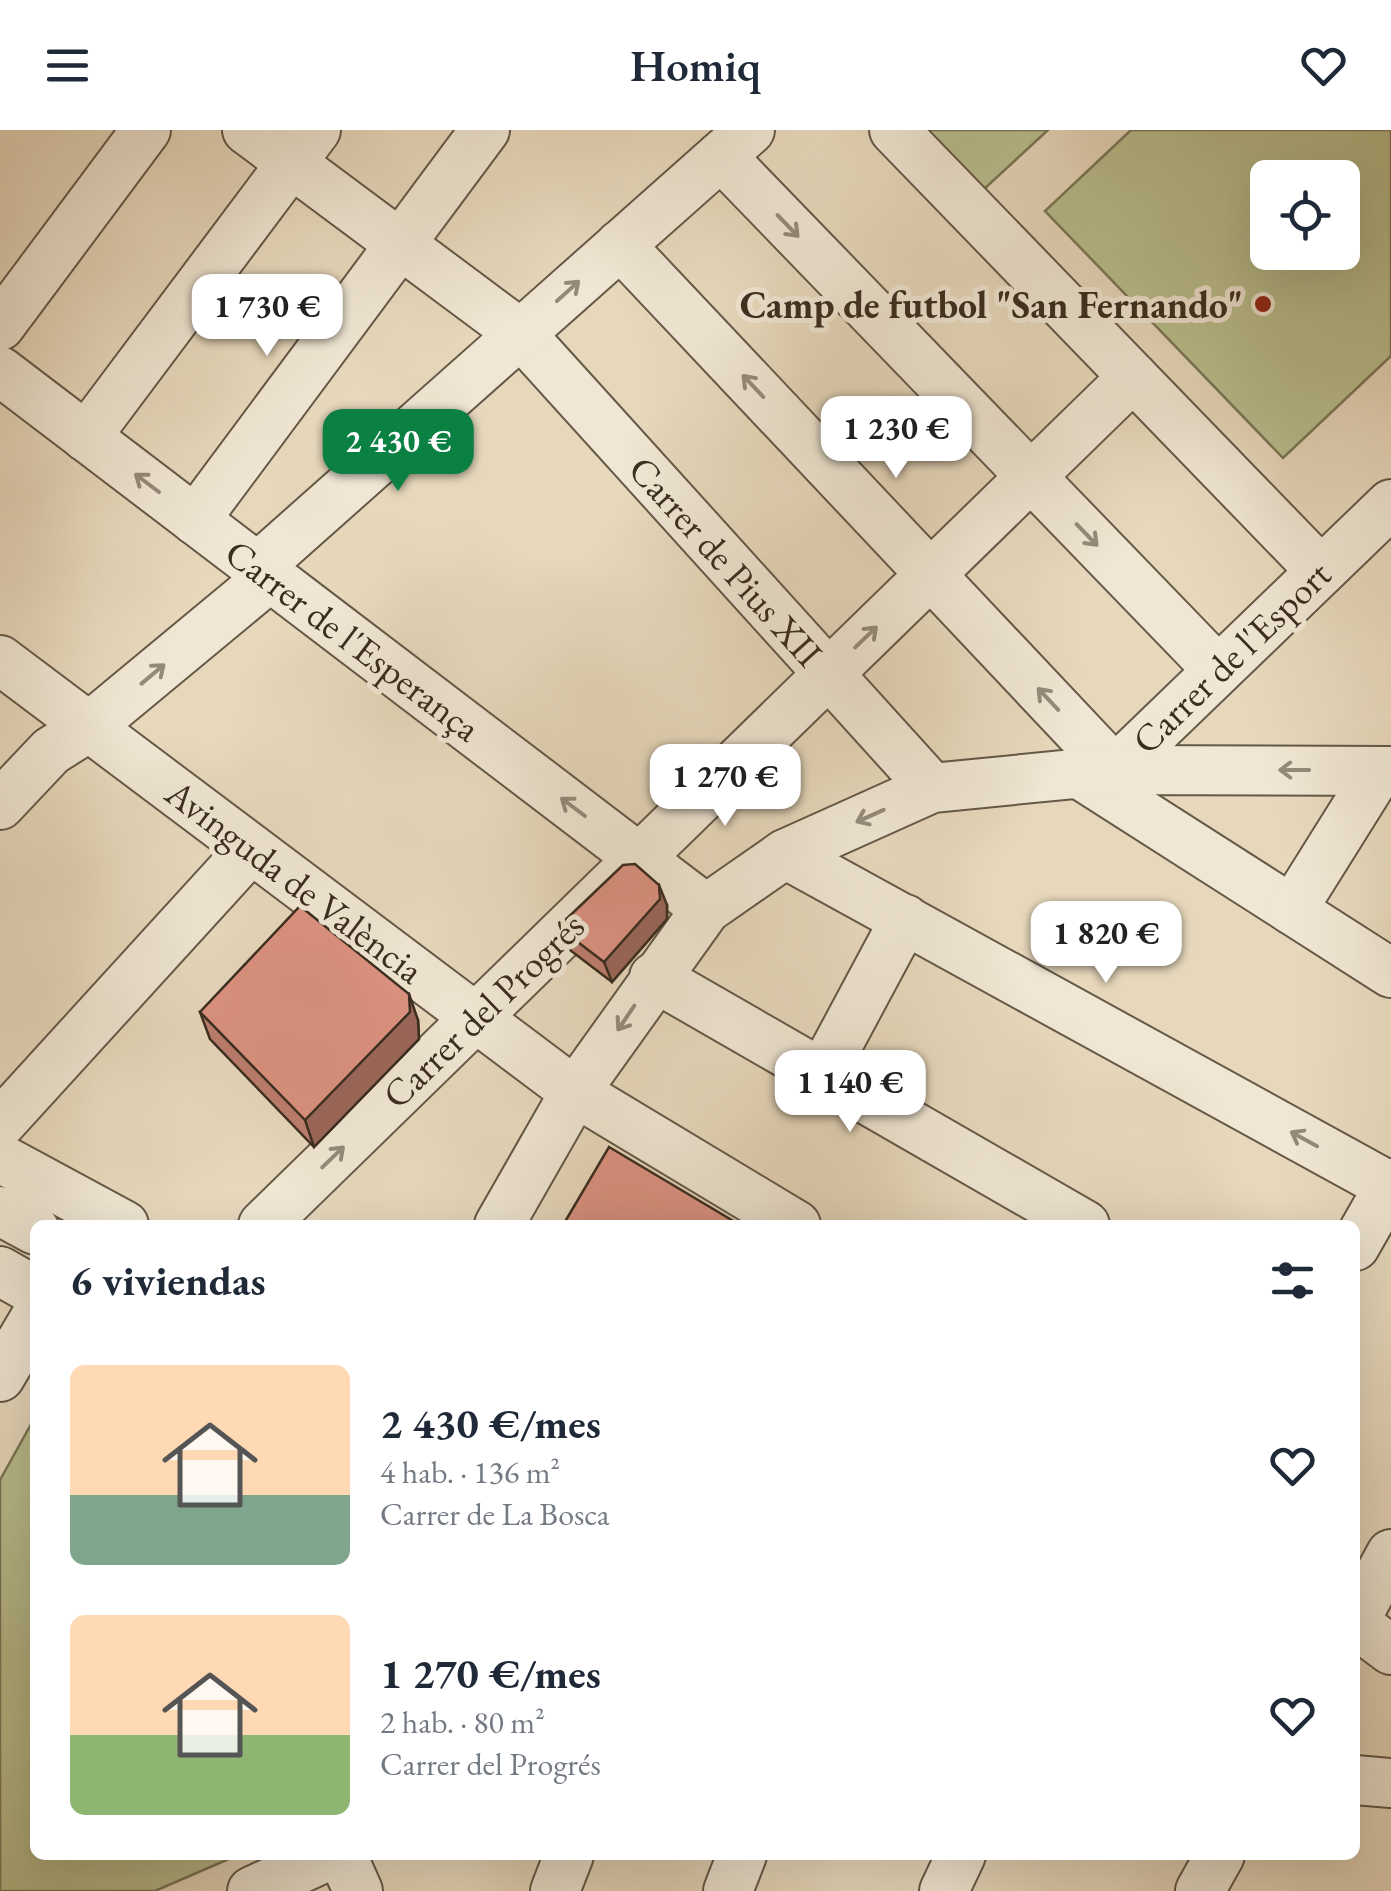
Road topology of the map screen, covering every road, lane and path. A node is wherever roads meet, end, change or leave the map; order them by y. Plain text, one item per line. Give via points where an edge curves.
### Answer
1 (146, 130) edge
2 (247, 130) edge
3 (485, 130) edge
4 (894, 130) edge
5 (735, 143) edge
6 (304, 146) edge
7 (400, 244) junction
8 (620, 245) junction
9 (0, 326) edge
10 (521, 334) junction
11 (0, 371) edge
12 (1133, 377) junction
13 (86, 437) junction
14 (1030, 477) junction
15 (1391, 504) edge
16 (195, 520) junction
17 (258, 567) junction
18 (1321, 571) junction
19 (930, 574) junction
20 (0, 660) edge
21 (1218, 670) junction
22 (829, 674) junction
23 (89, 727) junction
24 (1097, 771) junction
25 (1385, 771) edge
26 (932, 788) junction
27 (0, 806) edge
28 (252, 849) junction
29 (786, 854) junction
30 (640, 858) junction
31 (706, 909) junction
32 (1292, 910) junction
33 (905, 919) junction
34 (1391, 973) edge
35 (654, 977) junction
36 (476, 1017) junction
37 (822, 1074) junction
38 (575, 1092) junction
39 (0, 1124) edge
40 (0, 1158) edge
41 (1390, 1185) edge
42 (0, 1210) edge
43 (115, 1220) edge
44 (268, 1220) edge
45 (502, 1220) edge
46 (788, 1220) edge
47 (1077, 1220) edge
48 (30, 1227) edge
49 (1360, 1237) edge
50 (0, 1271) edge
51 (30, 1287) edge
52 (30, 1327) edge
53 (0, 1378) edge
54 (1391, 1554) edge
55 (1360, 1613) edge
56 (1360, 1626) edge
57 (1391, 1650) edge
58 (1360, 1780) edge
59 (1391, 1783) edge
60 (319, 1860) edge
61 (344, 1860) edge
62 (567, 1860) edge
63 (740, 1860) edge
64 (960, 1860) edge
65 (1217, 1860) edge
66 (252, 1891) edge
67 (358, 1891) edge
68 (555, 1891) edge
69 (728, 1891) edge
70 (944, 1891) edge
71 (1200, 1891) edge

1 - 9 street
2 - 6 street, Carrer de Pius XII
3 - 7 street
4 - 12 street
5 - 8 street
5 -> 14 street
6 - 7 street, Carrer de Pius XII
6 - 13 street
7 - 10 street, Carrer de Pius XII
7 - 16 street
10 -> 8 street
19 -> 8 street
10 - 17 street
10 - 22 street, Carrer de Pius XII
11 - 13 street, Carrer de l'Esperança
12 - 14 street, Carrer del Progrés
12 - 18 street
16 -> 13 street, Carrer de l'Esperança
14 - 19 street, Carrer del Progrés
14 -> 21 street
15 - 18 street, Carrer de l'Esport
16 - 17 street, Carrer de l'Esperança
23 -> 17 street via 253,591
30 -> 17 street, Carrer de l'Esperança
18 - 21 street, Carrer de l'Esport
22 -> 19 street, Carrer del Progrés
24 -> 19 street
20 - 23 street, Avinguda de València
21 - 24 street, Carrer de l'Esport
22 - 26 street, Carrer de Pius XII
22 - 30 street, Carrer del Progrés
23 - 27 street via 51,751
23 - 28 street, Avinguda de València
25 -> 24 street
24 - 26 street
24 - 32 street
25 - 32 street
26 -> 29 street
28 - 36 street, Avinguda de València
28 - 39 street
29 - 31 street
29 - 33 street
30 - 31 street, Carrer de l'Esperança
30 - 36 street, Carrer del Progrés
31 - 35 street
32 - 34 street
33 - 37 street
41 -> 33 street
35 - 37 street
35 -> 38 street
36 - 38 street, Avinguda de València
44 -> 36 street, Carrer del Progrés
37 - 47 street
38 - 45 street
38 - 46 street, Avinguda de València
40 - 43 street
41 - 49 street
42 - 48 street
50 - 51 street
52 - 53 street
54 - 55 street
56 - 57 street
58 - 59 street
60 - 66 street
61 - 67 street
62 - 68 street
63 - 69 street
64 - 70 street
65 - 71 street

